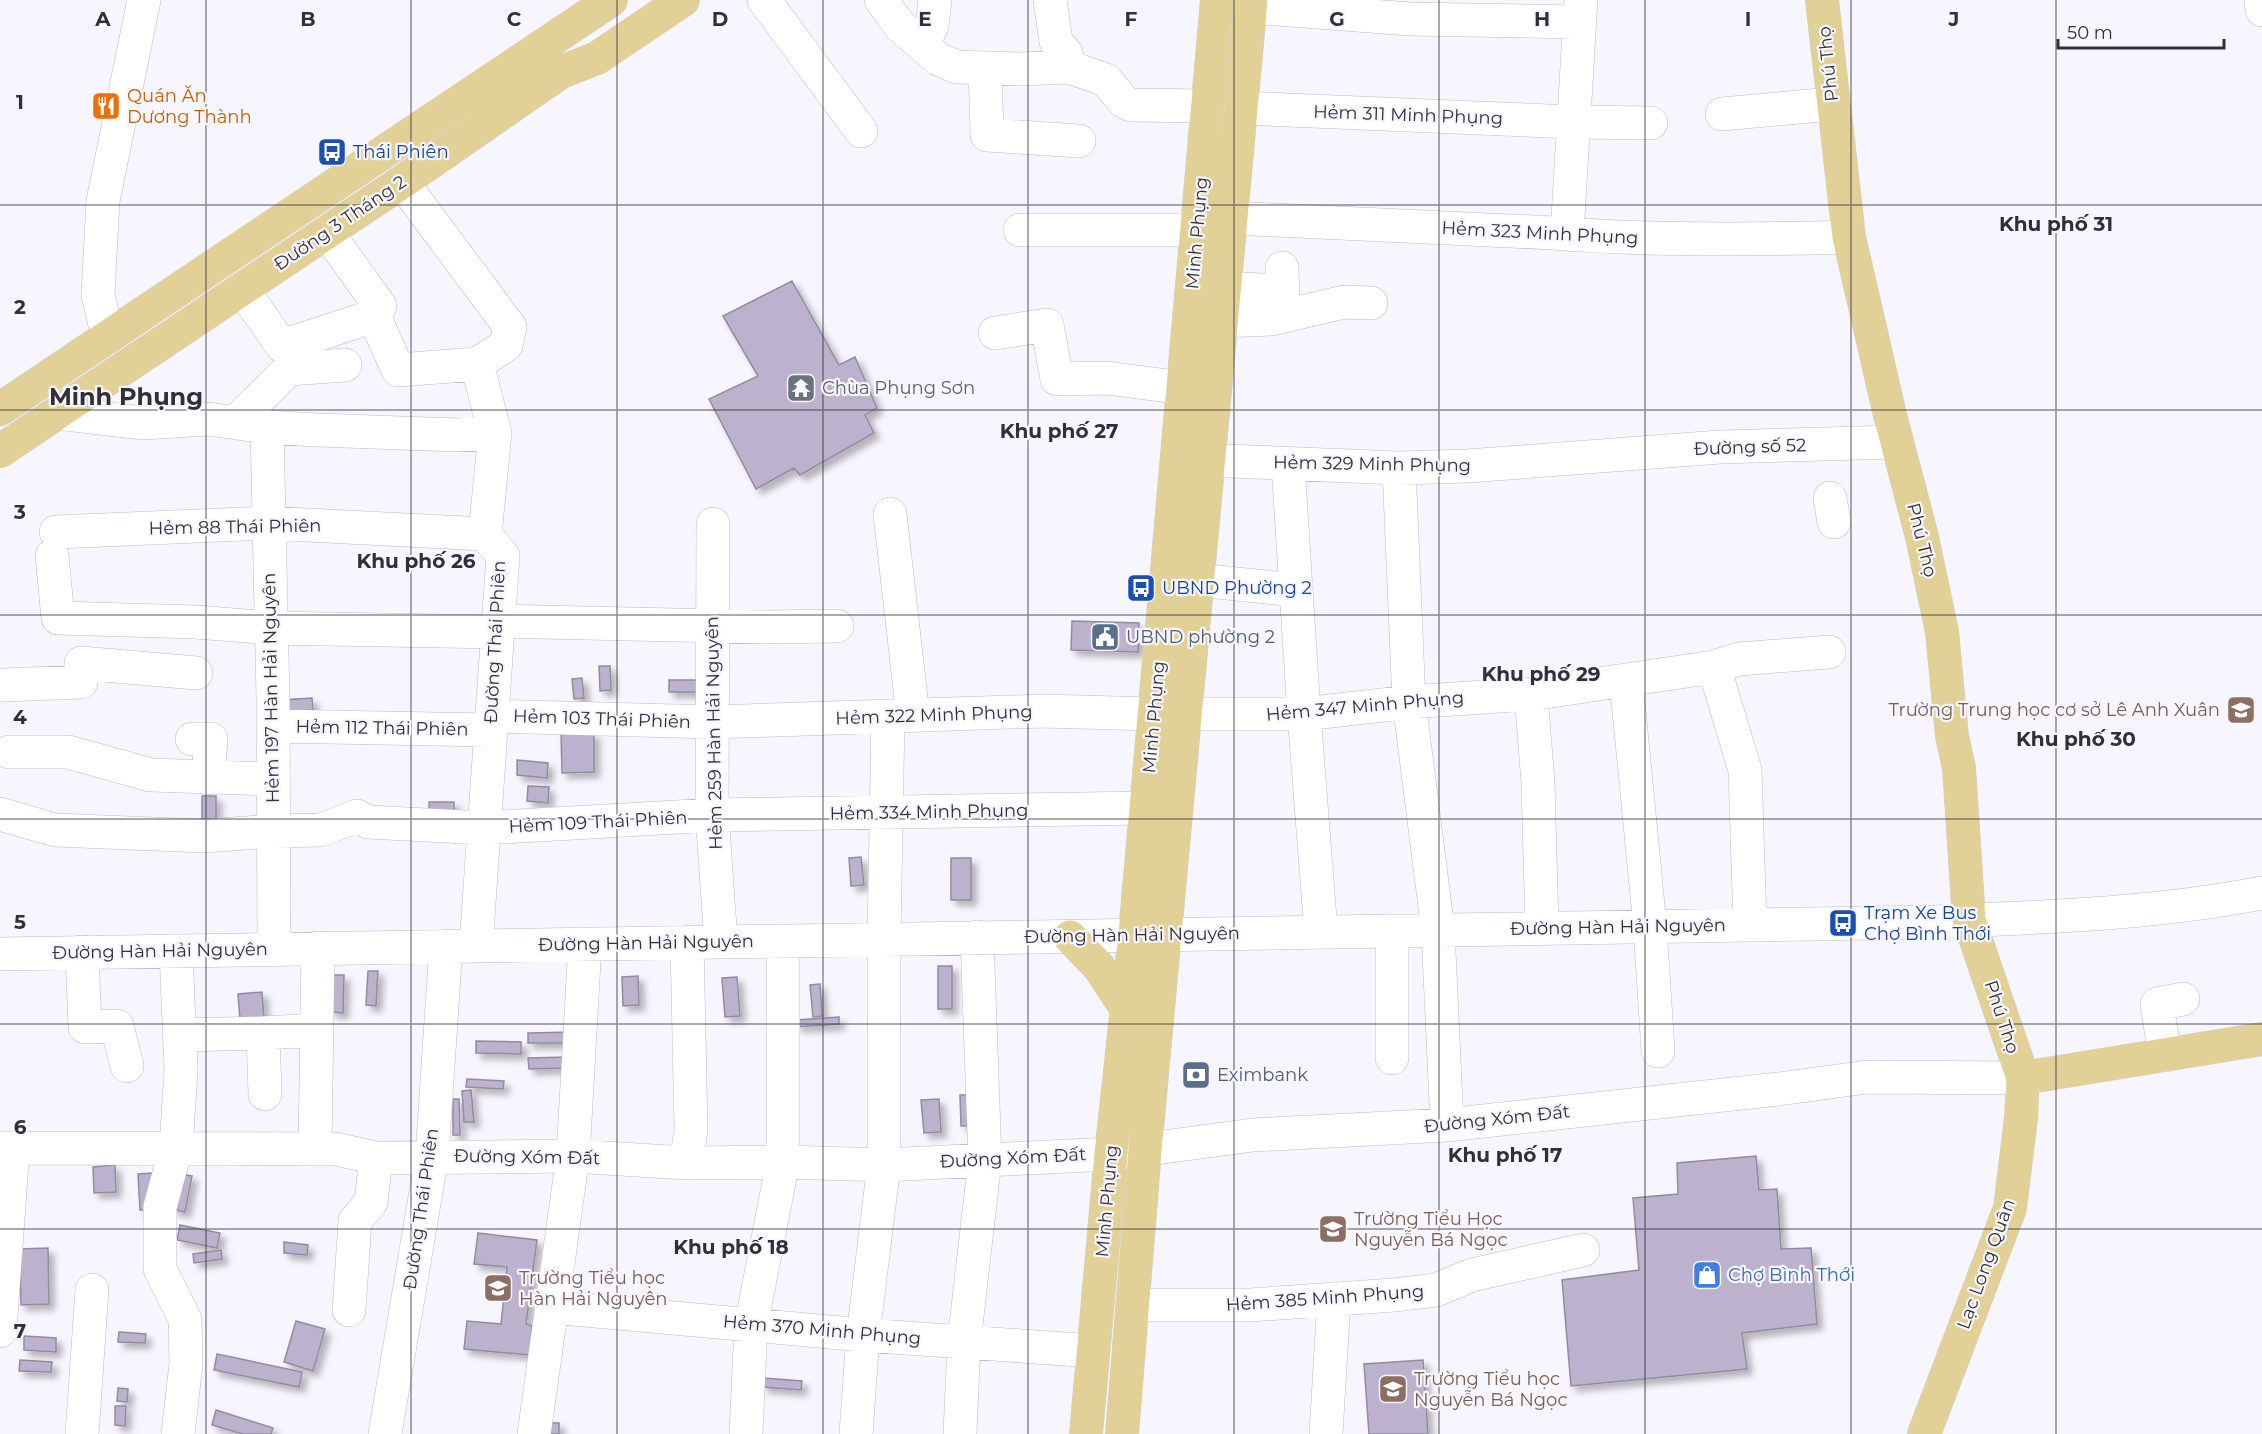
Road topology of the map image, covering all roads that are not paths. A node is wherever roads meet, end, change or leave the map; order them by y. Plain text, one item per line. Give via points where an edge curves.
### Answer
1 (144, 0) edge
2 (611, 0) edge
3 (653, 0) edge
4 (683, 0) edge
5 (764, 0) edge
6 (881, 0) edge
7 (935, 0) edge
8 (1050, 0) edge
9 (1217, 0) edge
10 (1822, 0) edge
11 (2260, 0) edge
12 (1251, 4) edge
13 (2262, 10) edge
14 (1581, 11) edge
15 (922, 45) junction
16 (1069, 67) junction
17 (985, 68) junction
18 (561, 72) junction
19 (1832, 104) junction
20 (1208, 106) junction
21 (1242, 108) junction
22 (1722, 114) dead end
23 (1574, 122) junction
24 (1651, 123) dead end
25 (861, 131) dead end
26 (1079, 141) dead end
27 (402, 182) junction
28 (1232, 218) junction
29 (1020, 230) dead end
30 (1197, 230) junction
31 (327, 232) junction
32 (1567, 234) junction
33 (1849, 237) junction
34 (1282, 268) dead end
35 (1225, 288) junction
36 (242, 289) junction
37 (1371, 303) dead end
38 (374, 316) junction
39 (1222, 321) junction
40 (995, 333) dead end
41 (108, 337) junction
42 (477, 364) junction
43 (345, 365) dead end
44 (1183, 388) junction
45 (9, 397) edge
46 (57, 413) junction
47 (252, 424) junction
48 (495, 433) junction
49 (1897, 442) junction
50 (0, 451) edge
51 (1603, 456) joint
52 (1193, 459) junction
53 (1288, 464) junction
54 (1399, 468) junction
55 (890, 514) dead end
56 (268, 523) junction
57 (713, 524) dead end
58 (485, 534) junction
59 (1198, 580) junction
60 (1296, 590) junction
61 (712, 626) junction
62 (837, 626) dead end
63 (498, 627) junction
64 (271, 628) junction
65 (1829, 652) dead end
66 (1714, 667) junction
67 (196, 673) dead end
68 (1626, 680) junction
69 (3, 685) dead end
70 (1531, 694) junction
71 (1409, 702) junction
72 (1170, 714) junction
73 (1304, 714) junction
74 (901, 716) junction
75 (713, 722) junction
76 (491, 723) junction
77 (273, 726) junction
78 (192, 739) dead end
79 (9, 752) dead end
80 (207, 778) junction
81 (273, 778) junction
82 (1146, 808) junction
83 (886, 812) junction
84 (0, 814) edge
85 (712, 815) junction
86 (484, 828) junction
87 (273, 831) junction
88 (2262, 893) edge
89 (1970, 920) junction
90 (1750, 925) junction
91 (1650, 926) junction
92 (1542, 928) junction
93 (1438, 930) junction
94 (1392, 931) junction
95 (1321, 932) junction
96 (1150, 934) junction
97 (977, 937) junction
98 (1070, 937) junction
99 (884, 939) junction
100 (783, 941) junction
101 (687, 942) junction
102 (721, 942) junction
103 (585, 944) junction
104 (461, 946) junction
105 (318, 948) junction
106 (274, 949) junction
107 (176, 951) junction
108 (82, 952) junction
109 (0, 954) edge
110 (2183, 999) dead end
111 (1128, 1011) junction
112 (317, 1030) junction
113 (263, 1033) junction
114 (180, 1035) junction
115 (2262, 1039) edge
116 (1658, 1051) dead end
117 (2165, 1054) junction
118 (1392, 1058) dead end
119 (127, 1066) dead end
120 (2023, 1078) junction
121 (265, 1094) dead end
122 (1447, 1125) junction
123 (7, 1148) edge
124 (176, 1148) junction
125 (315, 1149) junction
126 (1145, 1150) junction
127 (1111, 1154) junction
128 (432, 1156) junction
129 (573, 1156) junction
130 (376, 1158) junction
131 (985, 1160) junction
132 (783, 1162) junction
133 (686, 1163) junction
134 (884, 1165) junction
135 (1583, 1250) dead end
136 (92, 1290) dead end
137 (1334, 1299) junction
138 (1132, 1305) junction
139 (551, 1307) junction
140 (349, 1310) dead end
141 (752, 1325) junction
142 (0, 1331) edge
143 (863, 1335) junction
144 (964, 1342) junction
145 (1094, 1351) junction
146 (82, 1434) edge
147 (178, 1434) edge
148 (385, 1434) edge
149 (534, 1434) edge
150 (746, 1434) edge
151 (856, 1434) edge
152 (960, 1434) edge
153 (1086, 1434) edge
154 (1122, 1434) edge
155 (1326, 1434) edge
156 (1924, 1434) edge

1 - 41 street via 104,201 98,295
2 - 41 main road, Đường 3 Tháng 2
3 - 18 main road via 587,46
4 - 18 main road, Đường 3 Tháng 2 via 597,58
5 - 25 street
6 - 15 street via 900,26
7 - 15 street via 932,26
8 - 16 street via 1056,42 1066,53
9 - 20 main road, Minh Phụng
10 - 19 main road, Phú Thọ
11 - 13 street
12 - 14 street via 1410,19
12 - 21 main road, Minh Phụng
14 - 23 street
15 - 17 street via 938,59 957,67
16 - 17 street
16 - 20 street via 1106,80 1131,105
17 - 26 street via 987,135
18 - 27 main road, Đường 3 Tháng 2
19 - 22 street
19 - 33 main road, Phú Thọ
20 - 30 main road, Minh Phụng
21 - 23 street, Hẻm 311 Minh Phụng
21 - 28 main road, Minh Phụng
23 - 24 street, Hẻm 311 Minh Phụng
23 - 32 street
27 - 31 main road, Đường 3 Tháng 2
27 - 42 street via 510,327 506,345
28 - 32 street, Hẻm 323 Minh Phụng
28 - 35 main road, Minh Phụng
29 - 30 street
30 - 44 main road, Minh Phụng
31 - 36 main road, Đường 3 Tháng 2
31 - 38 street via 380,306
32 - 33 street, Hẻm 323 Minh Phụng via 1751,240
33 - 49 main road, Phú Thọ
34 - 35 street via 1282,291
35 - 39 main road, Minh Phụng
36 - 38 street via 282,346
36 - 46 main road, Đường 3 Tháng 2
37 - 39 street via 1344,302 1272,319
38 - 42 street via 398,370
39 - 52 main road, Minh Phụng
40 - 44 street via 1047,325 1057,379 1107,378
41 - 45 main road, Đường 3 Tháng 2
42 - 48 street, Đường Thái Phiên
43 - 47 street via 289,369
44 - 52 main road, Minh Phụng
46 - 47 street via 143,423 208,419
46 - 50 main road, Đường 3 Tháng 2
47 - 48 street via 457,435
47 - 56 street, Hẻm 197 Hàn Hải Nguyên
48 - 58 street, Đường Thái Phiên
49 - 51 street, Đường số 52 via 1720,447
49 - 89 main road, Phú Thọ via 1942,632 1959,768
51 - 54 street, Hẻm 329 Minh Phụng
52 - 53 street, Hẻm 329 Minh Phụng
52 - 59 main road, Minh Phụng
52 - 72 main road, Minh Phụng
53 - 54 street, Hẻm 329 Minh Phụng
53 - 60 street
54 - 71 street
55 - 74 street
56 - 58 street, Hẻm 88 Thái Phiên
56 - 64 street, Hẻm 197 Hàn Hải Nguyên
56 - 64 street, Hẻm 88 Thái Phiên via 54,544 58,618
57 - 61 street, Hẻm 259 Hàn Hải Nguyên
58 - 63 street, Đường Thái Phiên via 503,556
59 - 60 street
59 - 72 main road, Minh Phụng
60 - 73 street
61 - 62 street
61 - 63 street
61 - 75 street, Hẻm 259 Hàn Hải Nguyên
63 - 64 street
63 - 76 street, Đường Thái Phiên
64 - 77 street, Hẻm 197 Hàn Hải Nguyên
65 - 66 street, Hẻm 347 Minh Phụng via 1738,659
66 - 68 street, Hẻm 347 Minh Phụng
66 - 90 street via 1745,770
67 - 69 street via 81,663 81,682
68 - 70 street, Hẻm 347 Minh Phụng
68 - 91 street
70 - 71 street, Hẻm 347 Minh Phụng
70 - 92 street
71 - 73 street, Hẻm 347 Minh Phụng
71 - 93 street
72 - 73 street, Hẻm 347 Minh Phụng
72 - 74 street, Hẻm 322 Minh Phụng via 1043,711
72 - 82 main road, Minh Phụng
72 - 96 main road, Minh Phụng
73 - 95 street
74 - 75 street, Hẻm 322 Minh Phụng
74 - 83 street
75 - 76 street, Hẻm 103 Thái Phiên
75 - 85 street, Hẻm 259 Hàn Hải Nguyên
76 - 77 street, Hẻm 112 Thái Phiên
76 - 86 street, Đường Thái Phiên
77 - 81 street, Hẻm 197 Hàn Hải Nguyên
78 - 80 street via 211,739
79 - 80 street via 68,752 152,775
80 - 81 street
81 - 87 street, Hẻm 197 Hàn Hải Nguyên
82 - 83 street, Hẻm 334 Minh Phụng
82 - 96 main road, Minh Phụng
83 - 85 street, Hẻm 334 Minh Phụng
83 - 99 street
84 - 87 street, Hẻm 109 Thái Phiên via 55,830 204,837
85 - 86 street, Hẻm 109 Thái Phiên
85 - 102 street, Hẻm 259 Hàn Hải Nguyên
86 - 87 street, Hẻm 109 Thái Phiên via 368,822 357,816 321,830
86 - 104 street, Đường Thái Phiên
87 - 106 street, Hẻm 197 Hàn Hải Nguyên
88 - 89 street, Đường Hàn Hải Nguyên via 2142,912
89 - 90 street, Đường Hàn Hải Nguyên
89 - 120 main road, Phú Thọ
90 - 91 street, Đường Hàn Hải Nguyên
91 - 92 street, Đường Hàn Hải Nguyên
91 - 116 street
92 - 93 street, Đường Hàn Hải Nguyên
93 - 94 street, Đường Hàn Hải Nguyên
93 - 122 street
94 - 95 street, Đường Hàn Hải Nguyên
94 - 118 street
95 - 96 street, Đường Hàn Hải Nguyên
96 - 98 street, Đường Hàn Hải Nguyên
96 - 111 main road, Minh Phụng
96 - 126 main road, Minh Phụng
97 - 98 street, Đường Hàn Hải Nguyên
97 - 99 street, Đường Hàn Hải Nguyên
97 - 131 street
98 - 111 main road via 1099,967
99 - 100 street, Đường Hàn Hải Nguyên
99 - 134 street
100 - 102 street, Đường Hàn Hải Nguyên
100 - 132 street
101 - 102 street, Đường Hàn Hải Nguyên
101 - 103 street, Đường Hàn Hải Nguyên
101 - 133 street via 691,1130
103 - 104 street, Đường Hàn Hải Nguyên
103 - 129 street
104 - 105 street, Đường Hàn Hải Nguyên
104 - 128 street, Đường Thái Phiên
105 - 106 street, Đường Hàn Hải Nguyên
105 - 112 street
106 - 107 street, Đường Hàn Hải Nguyên
107 - 108 street, Đường Hàn Hải Nguyên
107 - 114 street
108 - 109 street, Đường Hàn Hải Nguyên
108 - 119 street via 85,1027 117,1026
110 - 117 street via 2157,1004
111 - 127 main road, Minh Phụng
112 - 113 street
112 - 125 street
113 - 114 street
113 - 121 street
114 - 124 street
115 - 117 main road
117 - 120 main road
120 - 122 street, Đường Xóm Đất via 1866,1077
120 - 156 main road, Lạc Long Quân via 2010,1208
122 - 126 street, Đường Xóm Đất via 1253,1135
123 - 124 street, Đường Xóm Đất
123 - 142 street
124 - 125 street, Đường Xóm Đất
124 - 147 street via 160,1207 160,1269 185,1319 186,1364
125 - 130 street, Đường Xóm Đất via 336,1149
126 - 127 street, Đường Xóm Đất
126 - 138 main road, Minh Phụng
127 - 131 street, Đường Xóm Đất
127 - 145 main road, Minh Phụng
128 - 129 street, Đường Xóm Đất
128 - 130 street, Đường Xóm Đất
128 - 148 street, Đường Thái Phiên
129 - 133 street, Đường Xóm Đất
129 - 139 street
130 - 140 street via 371,1202 354,1221
131 - 134 street, Đường Xóm Đất
131 - 144 street
132 - 133 street, Đường Xóm Đất
132 - 134 street, Đường Xóm Đất
132 - 141 street
134 - 143 street
135 - 137 street, Hẻm 385 Minh Phụng via 1472,1275 1436,1290
136 - 146 street
137 - 138 street, Hẻm 385 Minh Phụng via 1250,1305
137 - 155 street
138 - 154 main road, Minh Phụng
139 - 141 street, Hẻm 370 Minh Phụng
139 - 149 street
141 - 143 street, Hẻm 370 Minh Phụng
141 - 150 street
143 - 144 street, Hẻm 370 Minh Phụng
143 - 151 street
144 - 145 street, Hẻm 370 Minh Phụng
144 - 152 street
145 - 153 main road, Minh Phụng

